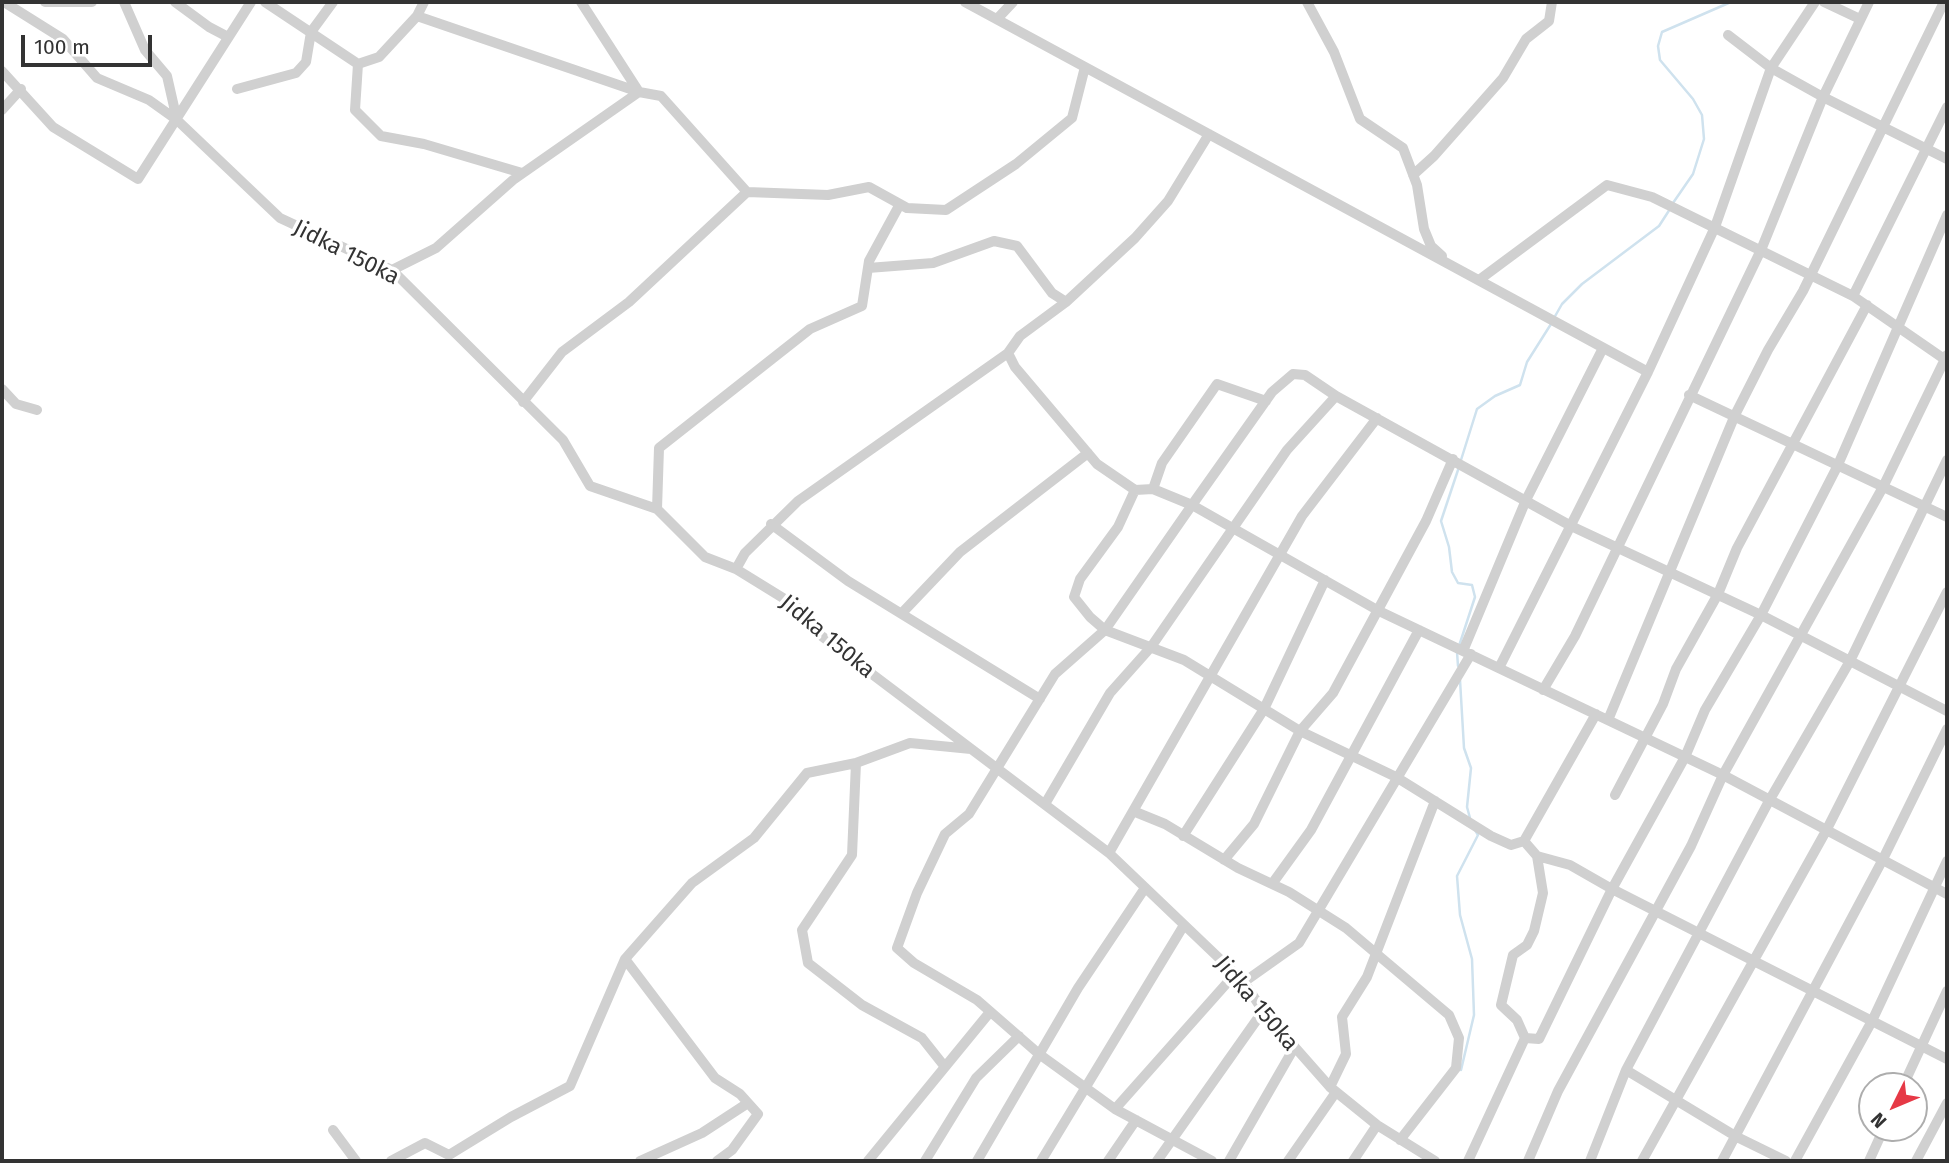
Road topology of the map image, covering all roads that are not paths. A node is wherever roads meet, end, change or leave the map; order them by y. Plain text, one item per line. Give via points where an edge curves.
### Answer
1 (4, 2) edge
2 (46, 2) edge
3 (86, 2) edge
4 (92, 2) edge
5 (124, 2) edge
6 (174, 2) edge
7 (251, 2) edge
8 (265, 2) edge
9 (333, 2) edge
10 (424, 2) edge
11 (581, 2) edge
12 (965, 2) edge
13 (1013, 2) edge
14 (1307, 2) edge
15 (1815, 2) edge
16 (1824, 2) edge
17 (1869, 2) edge
18 (1944, 2) edge
19 (1549, 4) edge
20 (417, 16) junction
21 (997, 19) junction
22 (1860, 19) junction
23 (311, 32) junction
24 (1728, 35) dead end
25 (228, 37) junction
26 (358, 64) junction
27 (1085, 67) junction
28 (1771, 68) junction
29 (2, 71) edge
30 (21, 89) junction
31 (237, 89) dead end
32 (639, 92) junction
33 (1823, 97) junction
34 (1947, 107) edge
35 (2, 110) edge
36 (177, 120) junction
37 (1882, 126) junction
38 (1209, 134) junction
39 (1927, 148) junction
40 (1947, 159) edge
41 (522, 173) junction
42 (1413, 175) junction
43 (747, 192) junction
44 (900, 204) junction
45 (1947, 215) edge
46 (1715, 227) junction
47 (1761, 250) junction
48 (1451, 265) junction
49 (868, 268) junction
50 (392, 270) junction
51 (1811, 274) junction
52 (1479, 280) junction
53 (1853, 296) junction
54 (1066, 302) junction
55 (1867, 305) junction
56 (1900, 326) junction
57 (1603, 348) junction
58 (1007, 353) junction
59 (1946, 359) edge
60 (1648, 372) junction
61 (2, 389) edge
62 (1689, 395) junction
63 (1336, 396) junction
64 (1266, 401) junction
65 (523, 402) junction
66 (37, 410) dead end
67 (1735, 415) junction
68 (1377, 418) junction
69 (1793, 444) junction
70 (1088, 453) junction
71 (1453, 459) junction
72 (1947, 460) edge
73 (1837, 467) junction
74 (1883, 487) junction
75 (1153, 489) junction
76 (1135, 490) junction
77 (1526, 500) junction
78 (1192, 505) junction
79 (1924, 506) junction
80 (657, 509) junction
81 (1947, 517) edge
82 (771, 524) junction
83 (1571, 526) junction
84 (1233, 529) junction
85 (1617, 550) junction
86 (1280, 556) junction
87 (736, 569) junction
88 (1671, 573) junction
89 (1325, 580) junction
90 (1947, 592) edge
91 (1718, 594) junction
92 (1379, 611) junction
93 (902, 613) junction
94 (1761, 615) junction
95 (1105, 630) junction
96 (1419, 630) junction
97 (1802, 637) junction
98 (1151, 647) junction
99 (1467, 653) junction
100 (1850, 661) junction
101 (1499, 668) junction
102 (1210, 675) junction
103 (1900, 685) junction
104 (1543, 690) junction
105 (1040, 699) junction
106 (1264, 709) junction
107 (1947, 711) edge
108 (1596, 714) junction
109 (1608, 720) junction
110 (1947, 729) edge
111 (1300, 731) junction
112 (1645, 737) junction
113 (972, 749) junction
114 (1350, 756) junction
115 (1685, 757) junction
116 (856, 763) junction
117 (999, 769) junction
118 (1724, 775) junction
119 (1396, 777) junction
120 (1615, 794) dead end
121 (1435, 801) junction
122 (1769, 801) junction
123 (1045, 804) junction
124 (1133, 811) junction
125 (1826, 831) junction
126 (1183, 836) junction
127 (1524, 841) junction
128 (1109, 853) junction
129 (1537, 856) junction
130 (1224, 860) junction
131 (1882, 861) junction
132 (1947, 861) edge
133 (1272, 884) junction
134 (1934, 887) junction
135 (1145, 888) junction
136 (1612, 889) junction
137 (1947, 894) edge
138 (1656, 912) junction
139 (1319, 914) junction
140 (1184, 925) junction
141 (1699, 932) junction
142 (1375, 951) junction
143 (625, 959) junction
144 (1754, 961) junction
145 (1240, 978) junction
146 (1815, 990) junction
147 (1947, 991) edge
148 (990, 1012) junction
149 (1263, 1012) junction
150 (1872, 1021) junction
151 (1019, 1036) junction
152 (1525, 1038) junction
153 (1923, 1044) junction
154 (1294, 1048) junction
155 (1039, 1054) junction
156 (1947, 1059) edge
157 (945, 1067) junction
158 (1626, 1070) junction
159 (1910, 1072) edge
160 (1087, 1089) junction
161 (1333, 1090) junction
162 (1674, 1100) junction
163 (748, 1103) junction
164 (1947, 1103) edge
165 (1115, 1109) junction
166 (1136, 1120) junction
167 (1377, 1125) junction
168 (333, 1129) dead end
169 (1737, 1137) junction
170 (1172, 1139) junction
171 (1400, 1140) junction
172 (1878, 1142) edge
173 (1415, 1156) edge
174 (356, 1161) edge
175 (391, 1161) edge
176 (640, 1161) edge
177 (717, 1161) edge
178 (868, 1161) edge
179 (925, 1161) edge
180 (977, 1161) edge
181 (1041, 1161) edge
182 (1108, 1161) edge
183 (1157, 1161) edge
184 (1212, 1161) edge
185 (1230, 1161) edge
186 (1287, 1161) edge
187 (1353, 1161) edge
188 (1435, 1161) edge
189 (1468, 1161) edge
190 (1528, 1161) edge
191 (1590, 1161) edge
192 (1642, 1161) edge
193 (1722, 1161) edge
194 (1786, 1161) edge
195 (1795, 1161) edge
196 (1869, 1161) edge
197 (1916, 1161) edge

1 - 36 street, Jidka 150ka via 63,39 97,78 149,100
2 - 3 street
3 - 4 street
5 - 36 street via 145,50 167,76
6 - 25 street
7 - 25 street
8 - 23 street
9 - 23 street
10 - 20 street
11 - 32 street
12 - 21 street
13 - 21 street
14 - 42 street via 1334,52 1360,118 1403,148
15 - 28 street
16 - 22 street
17 - 22 street
18 - 37 street
19 - 42 street via 1549,21 1526,39 1503,78
20 - 26 street via 379,57
20 - 32 street
21 - 27 street
22 - 33 street
23 - 26 street
23 - 31 street via 306,62 296,73
24 - 28 street
25 - 36 street
26 - 41 street via 355,110 381,136
27 - 38 street
27 - 44 street via 1072,118 1017,164 946,210
28 - 33 street
28 - 46 street
29 - 30 street
30 - 35 street
30 - 36 street via 53,127 138,179
32 - 41 street
32 - 43 street via 661,96
33 - 37 street
33 - 47 street
34 - 39 street
36 - 50 street, Jidka 150ka via 280,218
37 - 39 street
37 - 51 street
38 - 48 street
38 - 54 street via 1168,201
39 - 40 street
39 - 53 street
41 - 50 street via 436,248
42 - 48 street via 1424,229 1432,246
43 - 44 street via 828,195 869,187
43 - 65 street via 629,302 562,352
44 - 49 street
45 - 56 street
46 - 47 street
46 - 52 street via 1652,197 1607,185
46 - 60 street
47 - 51 street
47 - 62 street
48 - 52 street
49 - 54 street via 933,263 994,242 1017,246 1052,293
49 - 80 street via 863,306 810,329 659,448
50 - 65 street, Jidka 150ka
51 - 53 street
51 - 67 street
52 - 57 street
53 - 55 street
54 - 58 street via 1020,336
55 - 56 street
55 - 69 street
56 - 59 street
56 - 73 street
57 - 60 street
57 - 77 street
58 - 70 street
58 - 82 street via 856,458
59 - 74 street
60 - 83 street
61 - 66 street via 16,404
62 - 67 street
62 - 85 street
63 - 64 street via 1305,375 1293,374
63 - 68 street
63 - 84 street via 1287,450
64 - 75 street via 1217,384 1162,463
64 - 78 street
65 - 80 street, Jidka 150ka via 567,444 590,486
67 - 69 street
67 - 88 street
68 - 71 street
68 - 86 street via 1301,516
69 - 73 street
69 - 91 street via 1737,548
70 - 76 street
70 - 93 street via 960,552
71 - 77 street
71 - 92 street
72 - 79 street
73 - 74 street
73 - 94 street
74 - 79 street
74 - 97 street
75 - 76 street
75 - 78 street
76 - 95 street via 1118,527 1080,579 1074,597
77 - 83 street
77 - 99 street
78 - 84 street
78 - 95 street
79 - 81 street
79 - 100 street
80 - 87 street, Jidka 150ka via 705,557
82 - 87 street
82 - 93 street
83 - 85 street
83 - 101 street
84 - 86 street
84 - 98 street
85 - 88 street
85 - 104 street
86 - 89 street
86 - 102 street
87 - 113 street, Jidka 150ka via 796,606 815,631
88 - 91 street
88 - 109 street
89 - 92 street
89 - 106 street
90 - 103 street
91 - 94 street
91 - 112 street
92 - 96 street
92 - 111 street via 1333,693
93 - 105 street
94 - 97 street
94 - 115 street via 1705,710
95 - 98 street
95 - 105 street via 1055,674
96 - 99 street
96 - 114 street
97 - 100 street
97 - 118 street
98 - 102 street
98 - 123 street via 1110,693
99 - 101 street
99 - 119 street
100 - 103 street
100 - 122 street
101 - 104 street
102 - 106 street
102 - 124 street
103 - 107 street
103 - 125 street
104 - 108 street
105 - 117 street
106 - 111 street
106 - 126 street
108 - 109 street
108 - 127 street
109 - 112 street
110 - 131 street
111 - 114 street
111 - 130 street via 1254,824
112 - 115 street
112 - 120 street
113 - 116 street via 910,743
113 - 117 street, Jidka 150ka
114 - 119 street
114 - 133 street via 1311,830
115 - 118 street
115 - 136 street
116 - 143 street via 807,773 754,838 692,883
116 - 157 street via 852,855 802,930 808,963 862,1005 922,1038
117 - 123 street, Jidka 150ka
117 - 148 street via 969,814 946,834 897,948
118 - 122 street
118 - 138 street
119 - 121 street
119 - 139 street
121 - 127 street via 1511,845
121 - 142 street
122 - 125 street
122 - 141 street
123 - 128 street, Jidka 150ka
124 - 126 street
124 - 128 street
125 - 131 street
125 - 144 street
126 - 130 street
127 - 129 street
128 - 135 street, Jidka 150ka
129 - 136 street via 1570,865
129 - 152 street via 1543,893 1534,931 1527,945 1513,955 1500,1005 1517,1020
130 - 133 street
131 - 134 street
131 - 146 street
132 - 134 street
133 - 139 street
134 - 137 street
134 - 150 street
135 - 140 street, Jidka 150ka
135 - 155 street
136 - 138 street
136 - 152 street via 1539,1038
138 - 141 street
138 - 190 street via 1558,1091
139 - 142 street
139 - 145 street via 1299,943
140 - 145 street, Jidka 150ka
140 - 160 street
141 - 144 street
141 - 158 street
142 - 161 street via 1367,977 1342,1017 1346,1054
142 - 171 street via 1449,1015 1459,1038 1455,1068
143 - 163 street via 715,1078
143 - 175 street via 570,1086 449,1154 425,1143
144 - 146 street
144 - 162 street
145 - 149 street, Jidka 150ka
145 - 165 street
146 - 150 street
146 - 169 street
147 - 153 street
148 - 151 street
148 - 157 street
149 - 154 street, Jidka 150ka
149 - 170 street
150 - 153 street
150 - 195 street
151 - 155 street
151 - 179 street via 976,1078
152 - 189 street
153 - 156 street
153 - 159 street
154 - 161 street, Jidka 150ka
154 - 185 street
155 - 160 street
155 - 180 street
157 - 178 street
158 - 162 street
158 - 191 street
160 - 165 street
160 - 181 street
161 - 167 street, Jidka 150ka
161 - 186 street
162 - 169 street
162 - 192 street
163 - 176 street via 702,1133
163 - 177 street via 758,1114 732,1150
164 - 197 street
165 - 166 street
166 - 170 street
166 - 182 street
167 - 171 street, Jidka 150ka
167 - 187 street
168 - 174 street
169 - 193 street
169 - 194 street
170 - 183 street
170 - 184 street
171 - 173 street, Jidka 150ka
172 - 196 street
173 - 188 street, Jidka 150ka

